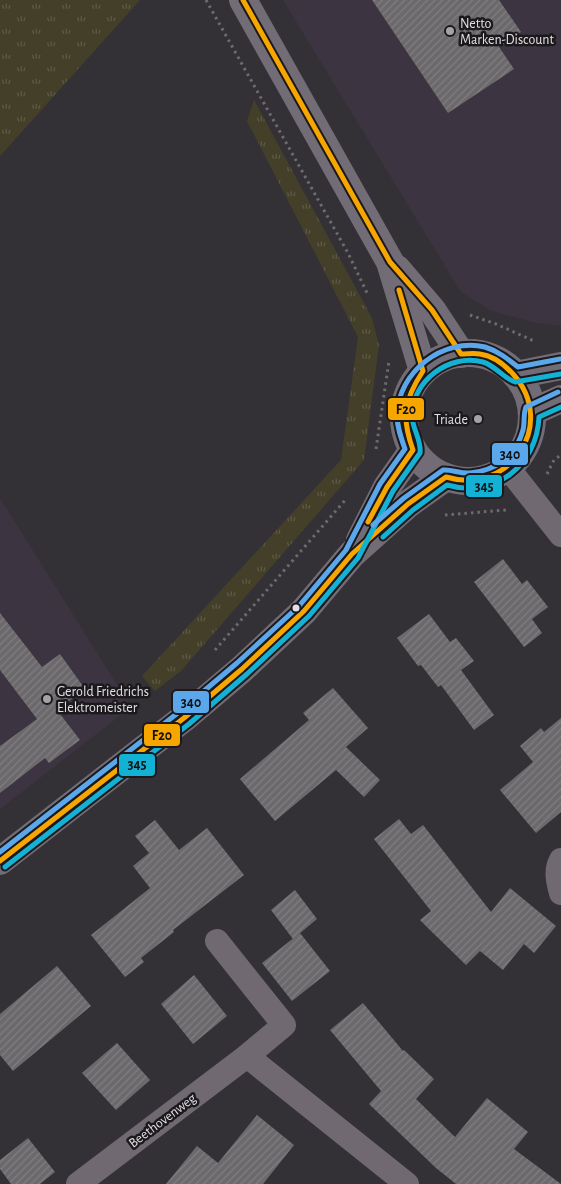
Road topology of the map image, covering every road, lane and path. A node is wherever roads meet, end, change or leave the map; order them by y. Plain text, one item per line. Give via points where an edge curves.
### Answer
1 (206, 0) edge
2 (242, 0) edge
3 (390, 262) junction
4 (369, 298) dead end
5 (465, 313) dead end
6 (538, 342) dead end
7 (390, 353) dead end
8 (461, 354) junction
9 (561, 366) edge
10 (423, 371) junction
11 (516, 375) junction
12 (561, 399) edge
13 (532, 412) junction
14 (413, 450) junction
15 (376, 454) dead end
16 (508, 468) junction
17 (446, 477) junction
18 (350, 493) dead end
19 (530, 496) junction
20 (438, 516) dead end
21 (561, 535) edge
22 (352, 554) junction
23 (215, 651) dead end
24 (561, 860) edge
25 (0, 861) edge
26 (561, 893) edge
27 (217, 941) dead end
28 (246, 1056) junction
29 (78, 1184) edge
30 (407, 1184) edge

1 - 4 path via 348,253
2 - 3 main road
3 - 8 main road via 432,310
3 - 10 main road
5 - 6 path
7 - 15 path
8 - 10 main road via 440,359
8 - 11 main road via 481,354 500,362
9 - 11 main road
10 - 14 main road via 411,388 405,409 405,430
11 - 13 main road via 527,392
12 - 13 main road
13 - 16 main road via 530,433 522,452
14 - 17 main road via 425,466
14 - 22 main road via 387,487
16 - 17 main road via 489,478 467,482
16 - 19 street
17 - 22 main road via 408,504
18 - 23 path
19 - 20 path via 499,511
19 - 21 street
22 - 25 main road via 304,611 242,670
24 - 26 street via 557,881
27 - 28 street, Beethovenweg via 284,1025
28 - 29 street, Beethovenweg
28 - 30 street

